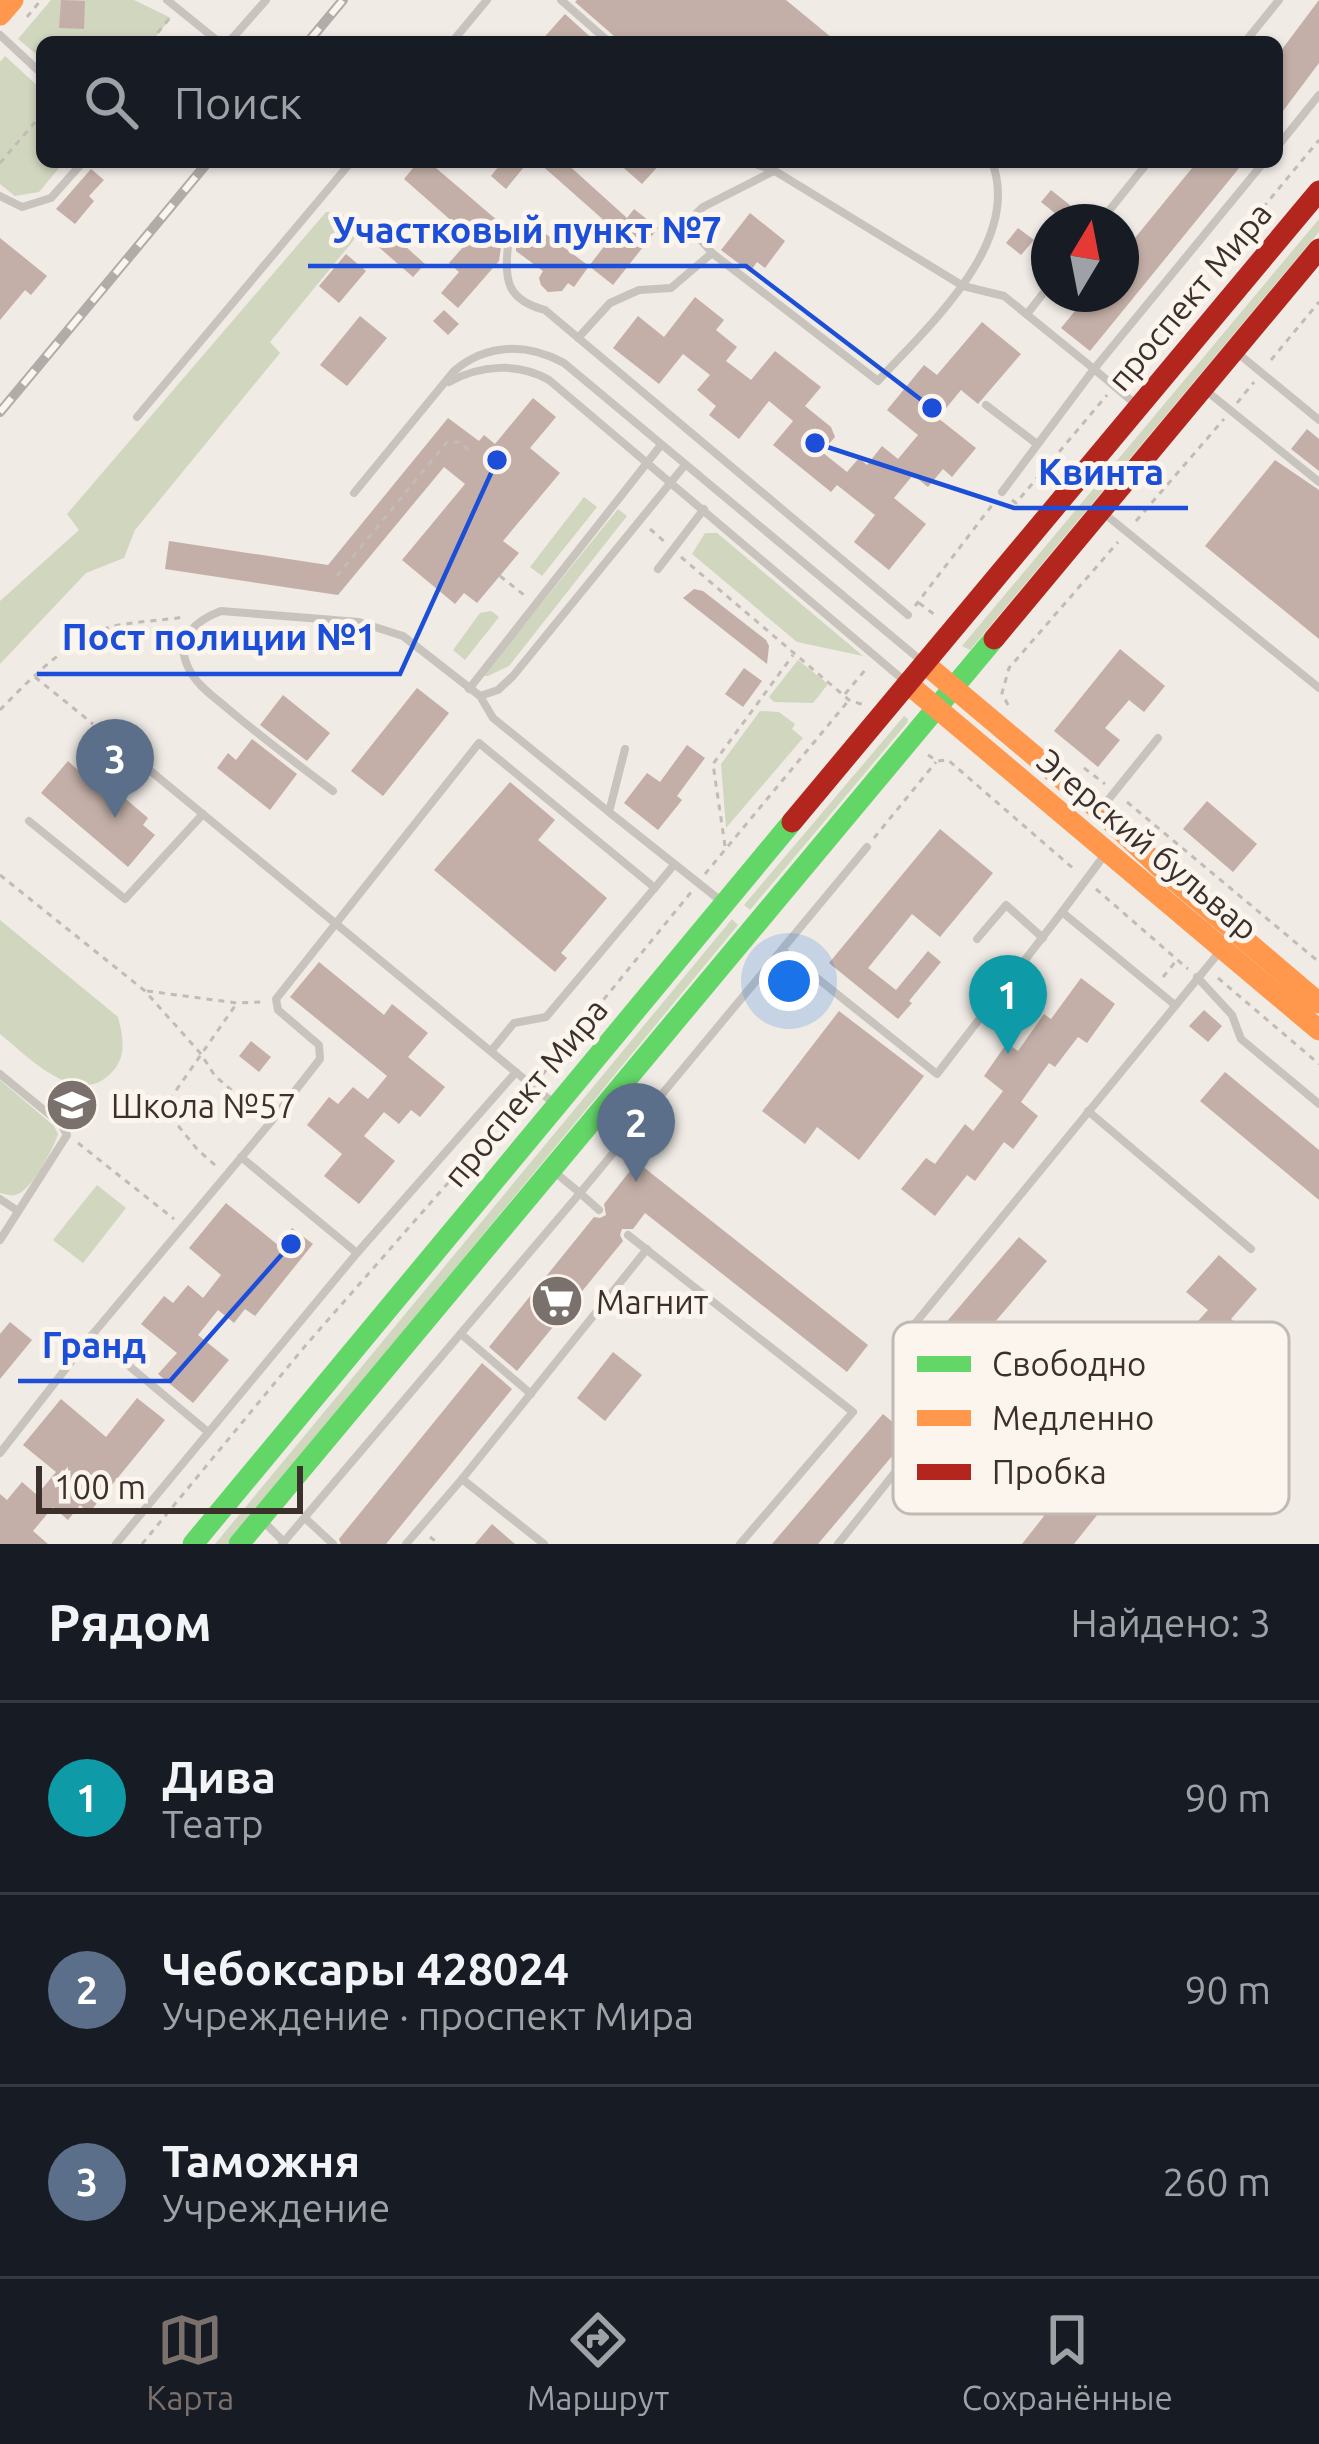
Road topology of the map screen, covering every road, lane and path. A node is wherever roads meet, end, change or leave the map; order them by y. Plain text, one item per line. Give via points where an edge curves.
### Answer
1 (13, 0) edge
2 (167, 0) edge
3 (266, 0) edge
4 (488, 0) edge
5 (561, 0) edge
6 (1279, 0) edge
7 (178, 9) junction
8 (0, 15) edge
9 (0, 35) edge
10 (154, 36) edge
11 (212, 36) edge
12 (234, 36) edge
13 (457, 36) edge
14 (602, 36) edge
15 (1250, 36) edge
16 (36, 68) edge
17 (1319, 95) edge
18 (36, 121) edge
19 (1283, 139) edge
20 (1319, 140) edge
21 (0, 164) edge
22 (78, 168) edge
23 (346, 168) edge
24 (767, 168) edge
25 (994, 168) edge
26 (1143, 168) edge
27 (1259, 168) edge
28 (775, 171) junction
29 (1319, 191) edge
30 (0, 196) edge
31 (1114, 204) edge
32 (508, 246) dead end
33 (1319, 249) edge
34 (712, 253) junction
35 (963, 286) junction
36 (1319, 302) edge
37 (1031, 309) edge
38 (1027, 314) junction
39 (578, 338) junction
40 (1234, 350) junction
41 (1094, 369) junction
42 (1261, 373) junction
43 (1118, 382) dead end
44 (441, 386) junction
45 (1203, 388) junction
46 (1109, 393) dead end
47 (986, 405) dead end
48 (1235, 406) dead end
49 (1139, 407) junction
50 (1227, 415) dead end
51 (136, 417) dead end
52 (1319, 420) edge
53 (1037, 444) junction
54 (662, 445) junction
55 (471, 452) dead end
56 (648, 462) junction
57 (685, 465) junction
58 (671, 482) junction
59 (1319, 482) edge
60 (1002, 492) junction
61 (354, 493) dead end
62 (704, 509) junction
63 (1100, 511) junction
64 (640, 520) junction
65 (1131, 528) dead end
66 (673, 549) junction
67 (658, 569) dead end
68 (337, 576) dead end
69 (500, 576) dead end
70 (530, 599) dead end
71 (917, 602) junction
72 (221, 611) junction
73 (908, 615) joint
74 (943, 621) dead end
75 (794, 654) junction
76 (924, 663) junction
77 (1003, 663) dead end
78 (868, 666) dead end
79 (1009, 668) dead end
80 (33, 676) junction
81 (907, 683) junction
82 (953, 687) junction
83 (1319, 688) edge
84 (469, 689) junction
85 (480, 696) junction
86 (847, 697) junction
87 (867, 706) dead end
88 (935, 709) junction
89 (0, 710) edge
90 (102, 731) junction
91 (1158, 738) dead end
92 (626, 749) dead end
93 (955, 750) dead end
94 (928, 755) dead end
95 (937, 760) junction
96 (947, 760) junction
97 (86, 765) dead end
98 (333, 791) dead end
99 (1099, 811) junction
100 (609, 812) junction
101 (203, 814) junction
102 (29, 821) dead end
103 (1082, 831) junction
104 (867, 847) joint
105 (725, 848) junction
106 (1107, 852) junction
107 (674, 865) junction
108 (0, 874) edge
109 (1080, 874) dead end
110 (698, 884) junction
111 (1091, 884) dead end
112 (655, 888) junction
113 (724, 904) junction
114 (1062, 912) junction
115 (334, 923) junction
116 (753, 928) junction
117 (1042, 938) junction
118 (977, 940) dead end
119 (1229, 941) junction
120 (782, 950) junction
121 (1177, 960) junction
122 (1194, 974) junction
123 (1210, 979) dead end
124 (1155, 988) junction
125 (145, 991) junction
126 (276, 999) junction
127 (236, 1003) junction
128 (1319, 1003) edge
129 (1175, 1005) junction
130 (1319, 1030) edge
131 (491, 1051) junction
132 (201, 1054) junction
133 (1319, 1064) edge
134 (515, 1072) junction
135 (0, 1074) edge
136 (533, 1086) junction
137 (1319, 1104) edge
138 (557, 1106) junction
139 (1088, 1111) junction
140 (270, 1123) junction
141 (67, 1135) junction
142 (241, 1157) junction
143 (551, 1169) junction
144 (226, 1174) junction
145 (580, 1193) junction
146 (0, 1199) edge
147 (18, 1210) junction
148 (599, 1210) dead end
149 (183, 1226) junction
150 (628, 1235) dead end
151 (0, 1240) edge
152 (647, 1249) junction
153 (1251, 1249) dead end
154 (357, 1253) junction
155 (916, 1322) edge
156 (461, 1334) junction
157 (92, 1335) junction
158 (531, 1394) junction
159 (208, 1432) junction
160 (0, 1453) edge
161 (893, 1475) edge
162 (462, 1479) junction
163 (260, 1518) junction
164 (304, 1518) junction
165 (283, 1543) edge
166 (116, 1544) edge
167 (142, 1544) edge
168 (194, 1544) edge
169 (239, 1544) edge
170 (333, 1544) edge
171 (406, 1544) edge
172 (544, 1544) edge
173 (740, 1544) edge
174 (838, 1544) edge

1 - 8 main road
2 - 7 lane
3 - 12 lane
4 - 13 lane
5 - 14 lane
6 - 15 lane
7 - 10 path
7 - 11 lane
9 - 16 lane
17 - 19 lane
18 - 21 path
20 - 43 path
22 - 30 lane via 51,198 22,207
23 - 51 lane
24 - 28 lane
25 - 35 lane via 996,217
26 - 31 lane
27 - 41 lane
28 - 34 lane via 686,223
28 - 35 lane
29 - 49 main road, проспект Мира
32 - 39 lane via 508,286
33 - 40 main road
34 - 35 lane via 878,382
34 - 39 lane via 671,288 610,303
35 - 38 lane via 1004,296
36 - 42 path
37 - 38 lane
38 - 41 lane
39 - 73 lane
40 - 42 lane
40 - 45 main road
41 - 49 lane
41 - 53 lane
42 - 48 path
42 - 52 lane
44 - 54 lane via 480,354 547,354
44 - 56 lane via 484,369 539,374
44 - 61 lane
45 - 59 lane
45 - 63 main road
46 - 60 path via 1016,503
47 - 53 lane
49 - 76 main road, проспект Мира
50 - 65 path
53 - 60 lane
54 - 56 lane
54 - 57 lane
55 - 68 path via 447,442
56 - 58 lane
56 - 84 lane
57 - 58 lane
57 - 76 lane
58 - 62 lane
58 - 64 lane
60 - 71 path
62 - 66 lane
62 - 81 lane
63 - 82 main road
63 - 83 lane
64 - 66 path
64 - 85 lane via 513,676
66 - 67 lane
66 - 75 path
69 - 70 path
71 - 73 path
71 - 74 path
72 - 80 path via 106,629
72 - 84 lane via 377,626 403,636
72 - 98 lane via 200,619 184,646 196,681
75 - 86 path
75 - 105 path via 713,764
76 - 81 main road, проспект Мира
76 - 82 main road, Эгерский бульвар
77 - 79 path
78 - 86 path
80 - 89 path
80 - 90 path
81 - 88 main road, Эгерский бульвар
81 - 113 main road, проспект Мира
82 - 88 main road, проспект Мира
82 - 99 main road, Эгерский бульвар
84 - 85 lane
85 - 100 lane via 493,718
86 - 87 path
86 - 105 path
88 - 103 main road, Эгерский бульвар
88 - 116 main road, проспект Мира
90 - 97 path
90 - 101 lane
91 - 99 lane
92 - 100 lane
93 - 96 path
94 - 95 path
95 - 96 path
95 - 104 path
96 - 109 path
99 - 103 main road
99 - 119 main road, Эгерский бульвар
100 - 107 lane
101 - 102 lane via 125,899
101 - 115 lane
103 - 106 main road, Эгерский бульвар
104 - 120 lane
105 - 110 path
106 - 114 lane
106 - 119 main road, Эгерский бульвар
107 - 110 lane
107 - 112 lane
108 - 125 path
110 - 113 lane
110 - 136 path
111 - 121 path
112 - 115 lane via 479,743
112 - 131 lane via 546,1017 514,1023
113 - 116 main road
113 - 138 main road, проспект Мира
114 - 117 lane
114 - 124 lane
115 - 126 lane
115 - 131 lane
116 - 143 main road, проспект Мира
117 - 118 lane via 1006,905
117 - 120 lane via 937,1074
119 - 122 lane
119 - 128 main road, Эгерский бульвар
119 - 130 main road, Эгерский бульвар
120 - 145 lane
121 - 122 path
121 - 124 path
122 - 129 lane
122 - 137 lane via 1232,1016 1240,1039
123 - 133 path via 1219,978
124 - 129 lane
125 - 127 path
125 - 132 path
126 - 127 path
126 - 140 lane via 278,1010 319,1045 320,1059
127 - 132 path
129 - 139 lane
131 - 134 lane
132 - 140 path
132 - 144 path via 167,1112
134 - 136 lane
134 - 154 lane
135 - 141 lane
136 - 138 lane
136 - 167 path
138 - 168 main road, проспект Мира
139 - 153 lane
139 - 155 lane
140 - 142 lane
141 - 147 lane
141 - 149 path
142 - 144 lane
142 - 154 lane
143 - 145 lane
143 - 163 main road, проспект Мира
144 - 149 lane
145 - 148 lane
145 - 156 lane
146 - 147 lane
147 - 151 lane
149 - 157 lane
150 - 152 lane
152 - 158 lane
152 - 173 lane via 853,1412
154 - 159 lane
156 - 158 lane
156 - 164 lane
157 - 159 lane
157 - 160 lane
158 - 162 lane
159 - 166 lane
161 - 174 lane
162 - 171 lane
162 - 172 lane
163 - 165 lane
163 - 169 main road, проспект Мира
164 - 165 lane
164 - 170 lane

